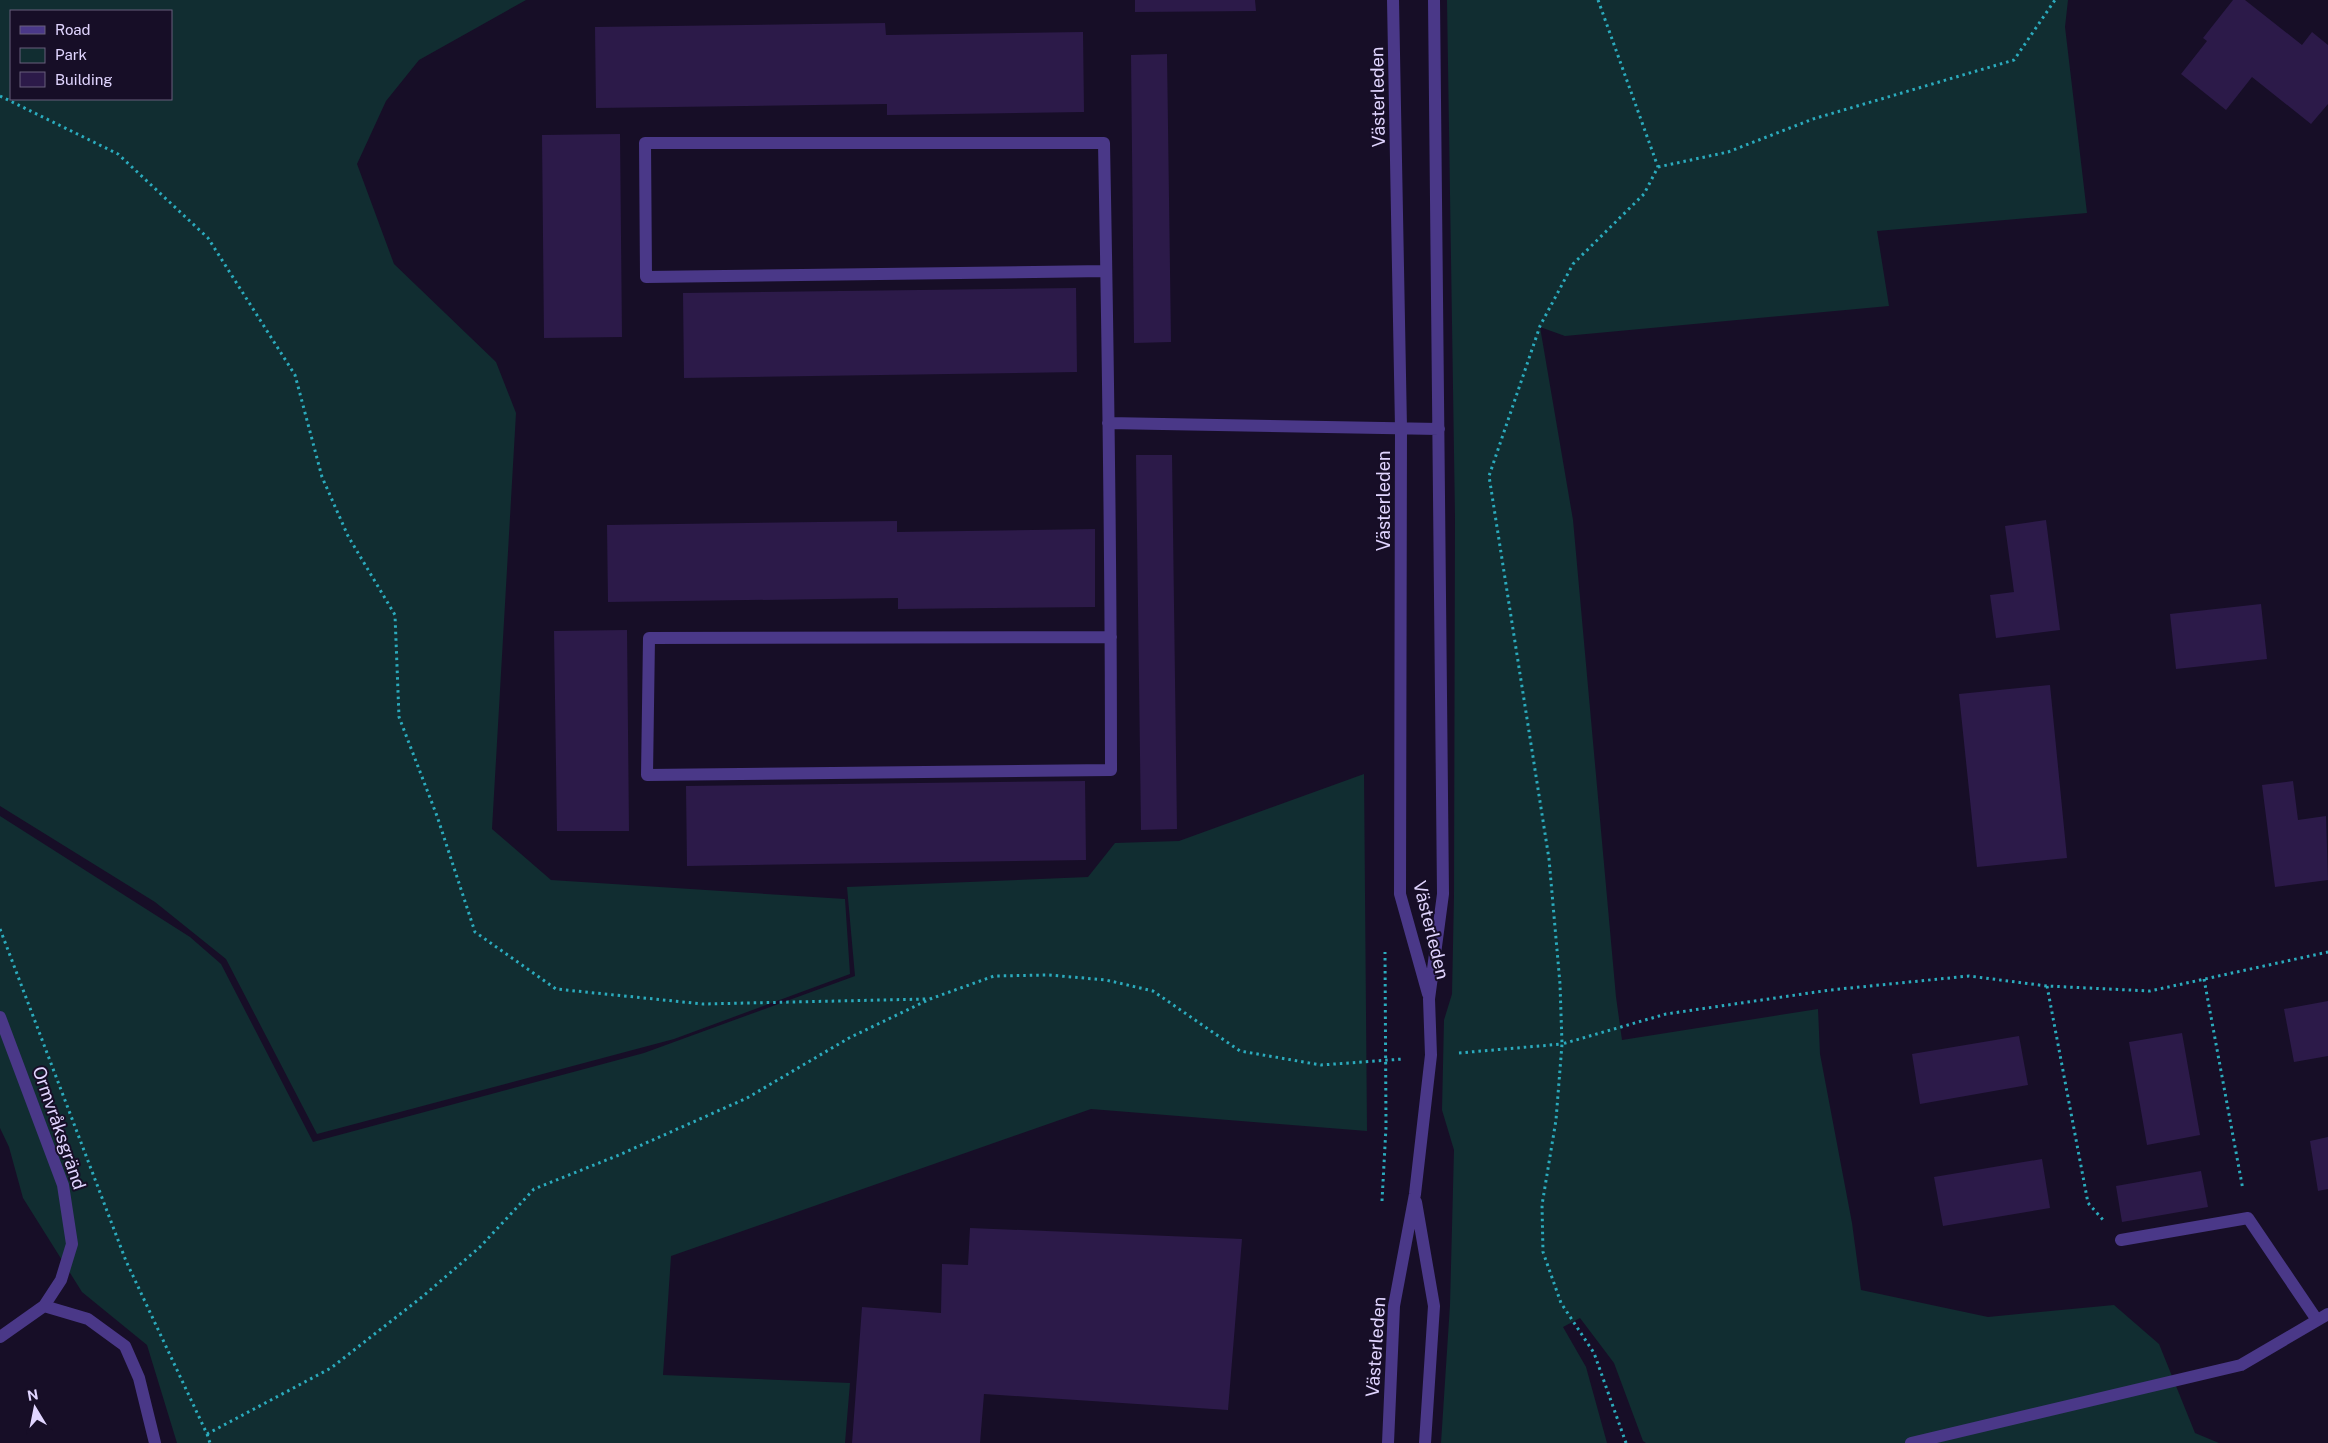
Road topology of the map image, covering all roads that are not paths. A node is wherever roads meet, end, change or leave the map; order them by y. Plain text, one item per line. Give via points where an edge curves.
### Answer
1 (1393, 0) edge
2 (1434, 0) edge
3 (1106, 271) junction
4 (1108, 423) junction
5 (1402, 428) junction
6 (1439, 429) junction
7 (1111, 637) junction
8 (1429, 999) junction
9 (0, 1017) edge
10 (1415, 1194) junction
11 (2121, 1240) road end
12 (44, 1306) junction
13 (2323, 1317) edge
14 (0, 1337) edge
15 (154, 1443) edge
16 (1388, 1443) edge
17 (1425, 1443) edge
18 (1911, 1443) edge

1 - 5 street, Västerleden
2 - 6 street, Västerleden
3 - 3 street via 1104,143 645,143 646,277
3 - 4 street
4 - 5 street
4 - 7 street
5 - 6 street
5 - 8 street, Västerleden via 1400,894
6 - 8 street, Västerleden via 1443,894
7 - 7 street via 1111,770 648,774 649,638
8 - 10 street, Västerleden via 1431,1055
9 - 12 street, Ormvråksgränd via 64,1185 72,1244 61,1280
10 - 16 street, Västerleden via 1394,1306
10 - 17 street, Västerleden via 1434,1306
11 - 13 street via 2248,1218
12 - 14 street
12 - 15 street via 88,1320 125,1346 139,1378
13 - 18 street via 2240,1365

